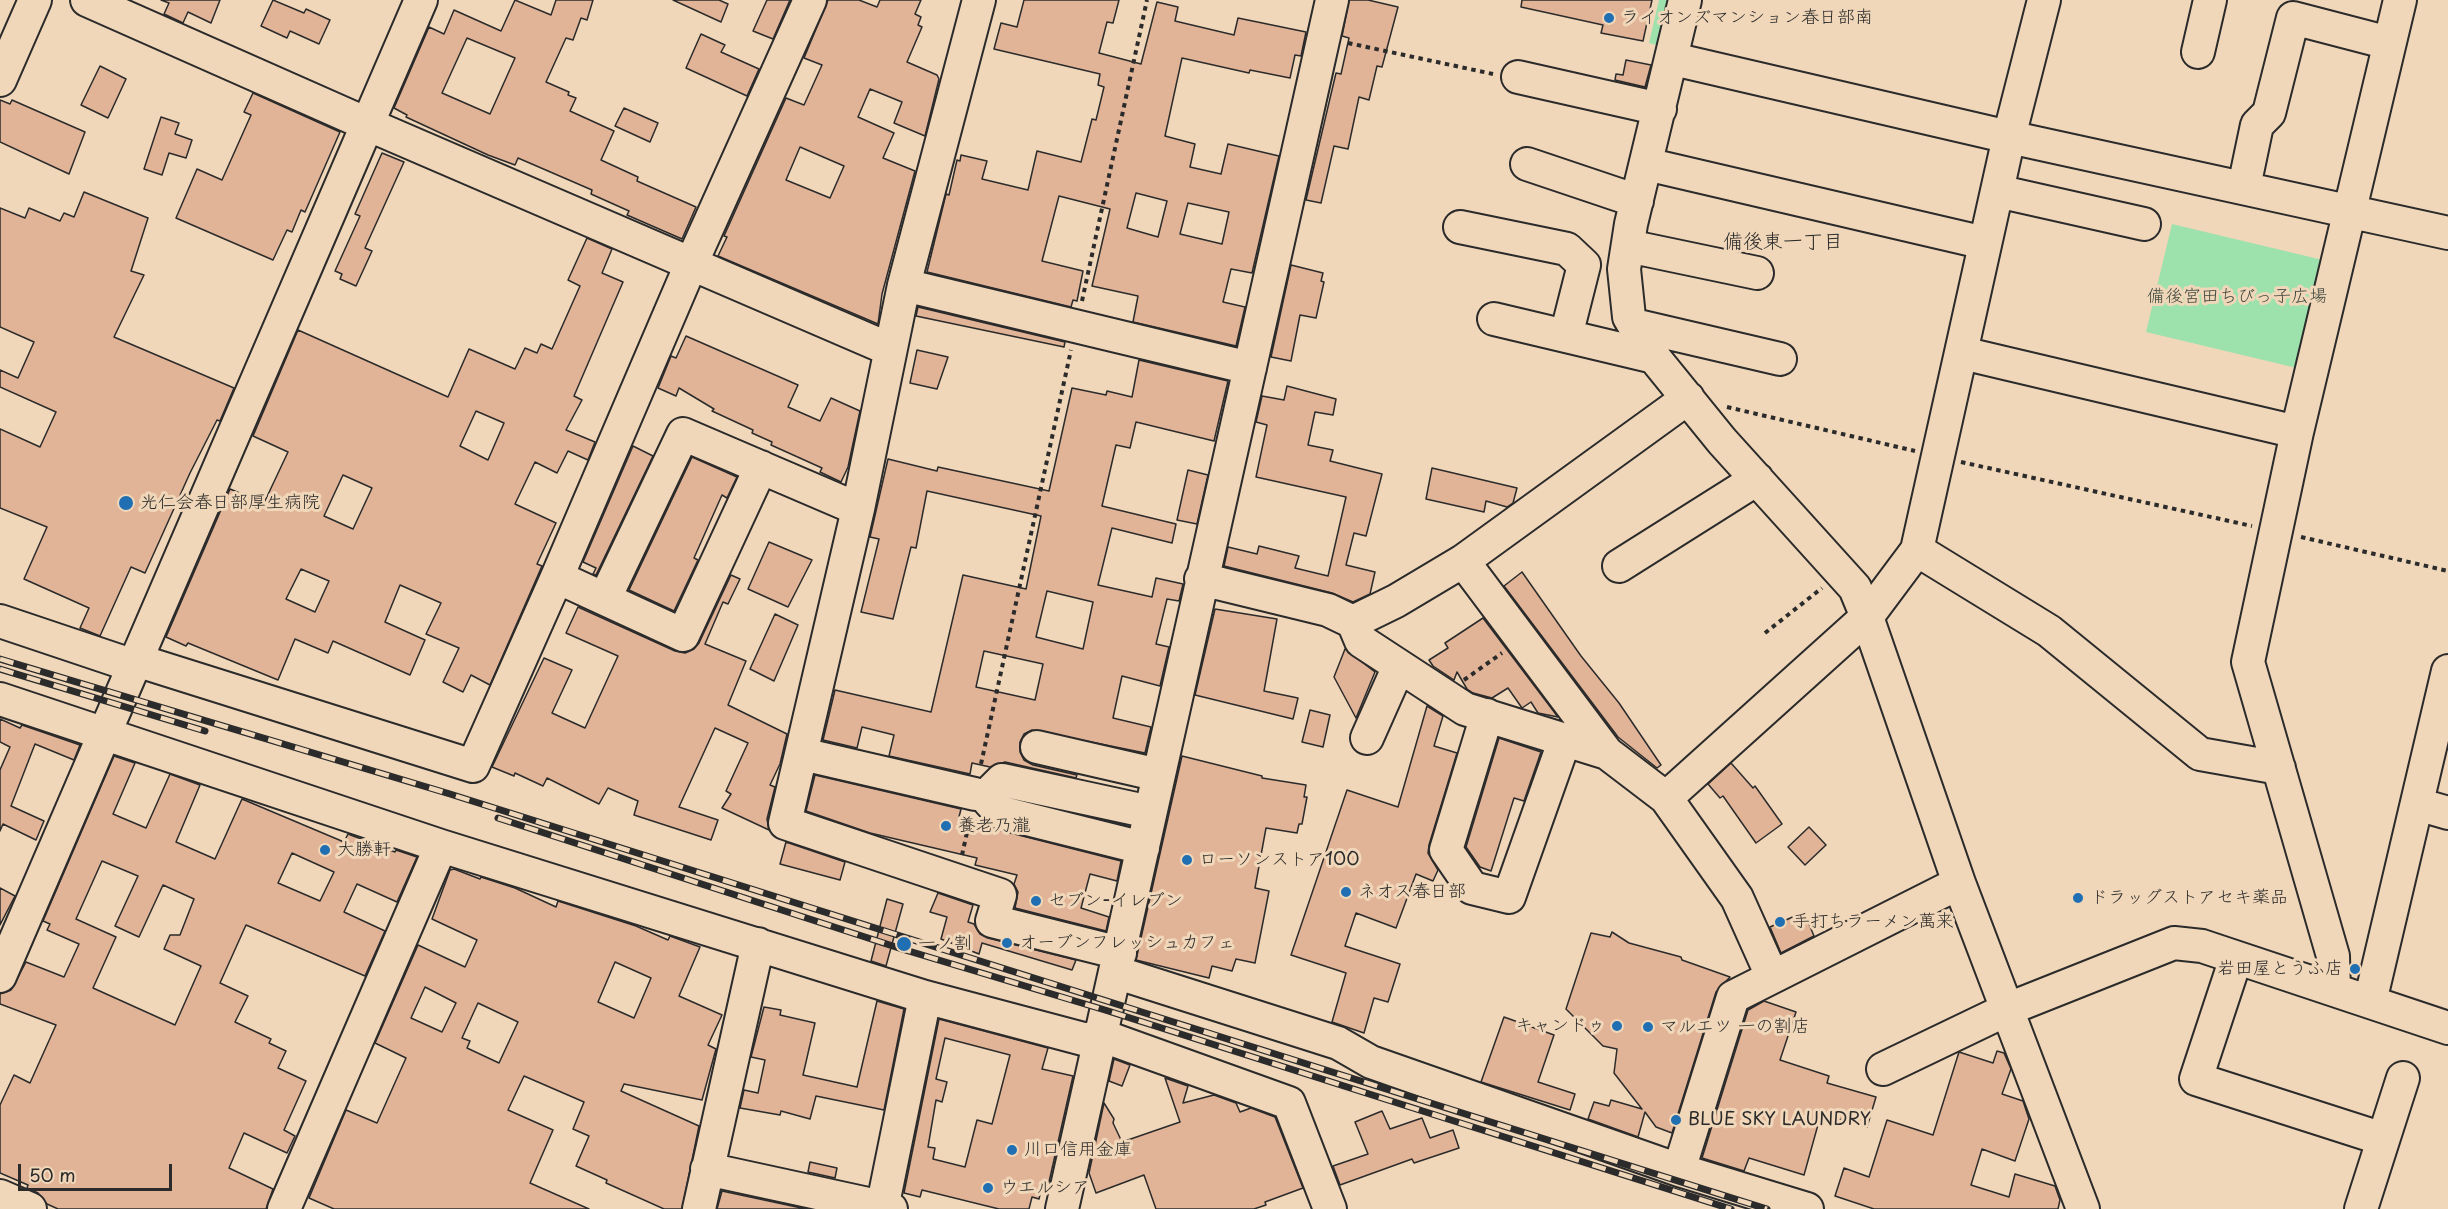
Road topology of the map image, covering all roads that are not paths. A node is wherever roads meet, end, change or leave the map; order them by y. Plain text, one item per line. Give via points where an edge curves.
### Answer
1 (34, 0) edge
2 (87, 0) edge
3 (421, 0) edge
4 (810, 0) edge
5 (979, 0) edge
6 (1332, 0) edge
7 (1685, 0) edge
8 (2044, 0) edge
9 (2210, 0) edge
10 (2400, 0) edge
11 (2389, 43) junction
12 (2199, 52) dead end
13 (1673, 59) junction
14 (1518, 77) road end
15 (0, 80) edge
16 (1660, 109) junction
17 (367, 124) junction
18 (2009, 136) junction
19 (1527, 164) dead end
20 (1646, 164) junction
21 (2244, 187) junction
22 (1997, 191) junction
23 (1637, 201) junction
24 (2349, 211) junction
25 (2144, 224) dead end
26 (1460, 227) dead end
27 (2448, 233) edge
28 (1985, 243) junction
29 (1628, 246) junction
30 (692, 262) junction
31 (1757, 273) dead end
32 (904, 285) junction
33 (1494, 319) dead end
34 (1634, 325) junction
35 (1566, 336) junction
36 (889, 349) junction
37 (1962, 353) junction
38 (1654, 357) junction
39 (1780, 359) dead end
40 (1250, 368) junction
41 (1688, 398) junction
42 (2297, 432) junction
43 (760, 467) junction
44 (1757, 479) junction
45 (858, 509) junction
46 (1917, 550) junction
47 (1463, 561) junction
48 (1620, 566) dead end
49 (557, 578) junction
50 (1201, 579) junction
51 (605, 598) junction
52 (1867, 617) junction
53 (0, 621) edge
54 (1353, 622) junction
55 (135, 663) junction
56 (1399, 666) junction
57 (2448, 671) edge
58 (0, 699) edge
59 (1487, 715) junction
60 (103, 735) junction
61 (1367, 738) dead end
62 (1565, 739) junction
63 (1037, 747) dead end
64 (801, 753) junction
65 (1607, 753) junction
66 (2279, 768) junction
67 (1159, 775) junction
68 (975, 794) road end
69 (1666, 798) junction
70 (2417, 804) junction
71 (1150, 812) junction
72 (2448, 813) edge
73 (441, 846) junction
74 (1143, 848) junction
75 (1959, 883) junction
76 (758, 944) junction
77 (2236, 958) junction
78 (1118, 962) junction
79 (0, 976) edge
80 (1772, 976) junction
81 (2334, 990) junction
82 (925, 997) junction
83 (2370, 1002) junction
84 (2008, 1009) junction
85 (2448, 1028) edge
86 (1113, 1040) junction
87 (1883, 1069) dead end
88 (2403, 1078) dead end
89 (2383, 1139) junction
90 (707, 1170) junction
91 (1679, 1170) junction
92 (0, 1196) edge
93 (886, 1208) edge
94 (30, 1209) edge
95 (284, 1209) edge
96 (699, 1209) edge
97 (1062, 1209) edge
98 (1330, 1209) edge
99 (1807, 1209) edge
100 (2083, 1209) edge
101 (2361, 1209) edge

1 - 15 street
2 - 17 street
3 - 17 street
4 - 30 street
5 - 32 street
6 - 40 street
7 - 13 street
8 - 18 street
9 - 12 street
10 - 11 street
11 - 21 street via 2293,18 2269,113 2258,125
11 - 24 street
13 - 16 street
13 - 18 street
14 - 16 street
16 - 20 street
17 - 30 street
17 - 55 street
18 - 21 street
18 - 22 street
19 - 23 street
20 - 23 street
20 - 28 street
21 - 24 street
22 - 25 street
22 - 28 street
23 - 29 street
24 - 27 street
24 - 42 street
26 - 35 street via 1567,249 1584,265
28 - 37 street
29 - 31 street
29 - 34 street via 1624,269 1629,317
30 - 36 street
30 - 49 street
32 - 36 street
32 - 40 street
33 - 35 street
34 - 38 street
34 - 39 street
35 - 38 street
36 - 45 street
37 - 42 street
37 - 46 street
38 - 41 street
40 - 50 street
41 - 44 street
41 - 47 street
42 - 66 street via 2248,662
43 - 45 street
43 - 51 street via 683,434
43 - 51 street via 683,635
44 - 48 street
44 - 52 street via 1855,588
45 - 64 street
46 - 52 street
46 - 66 street via 2049,631 2200,754
47 - 54 street
47 - 65 street
49 - 51 street
49 - 55 street via 473,766
50 - 54 street via 1328,610
50 - 67 street
52 - 69 street
52 - 75 street
53 - 55 street
54 - 56 street via 1361,641
55 - 60 street
56 - 59 street via 1465,709
56 - 61 street
57 - 70 street
58 - 60 street
59 - 62 street
59 - 62 street via 1446,850 1472,888 1509,897
60 - 73 street
60 - 79 street
62 - 65 street
63 - 67 street
64 - 68 street
64 - 78 street via 785,823 1000,895 992,921
65 - 69 street
66 - 81 street via 2333,956
67 - 71 street
69 - 80 street via 1737,898
70 - 72 street
70 - 83 street
71 - 74 street
71 - 74 street via 1002,780 989,801 999,812
73 - 76 street
73 - 95 street
74 - 78 street
75 - 80 street
75 - 84 street
76 - 82 street
76 - 90 street
77 - 81 street
77 - 84 street via 2202,946 2174,943
77 - 89 street via 2196,1080
78 - 86 street
78 - 91 street via 1338,1043 1371,1062
80 - 91 street via 1733,997
81 - 83 street
82 - 86 street via 1087,1040
82 - 93 street
83 - 85 street
84 - 87 street
84 - 100 street
86 - 97 street
86 - 98 street via 1289,1103
88 - 89 street
89 - 101 street
90 - 93 street
90 - 96 street
91 - 99 street
92 - 94 street

